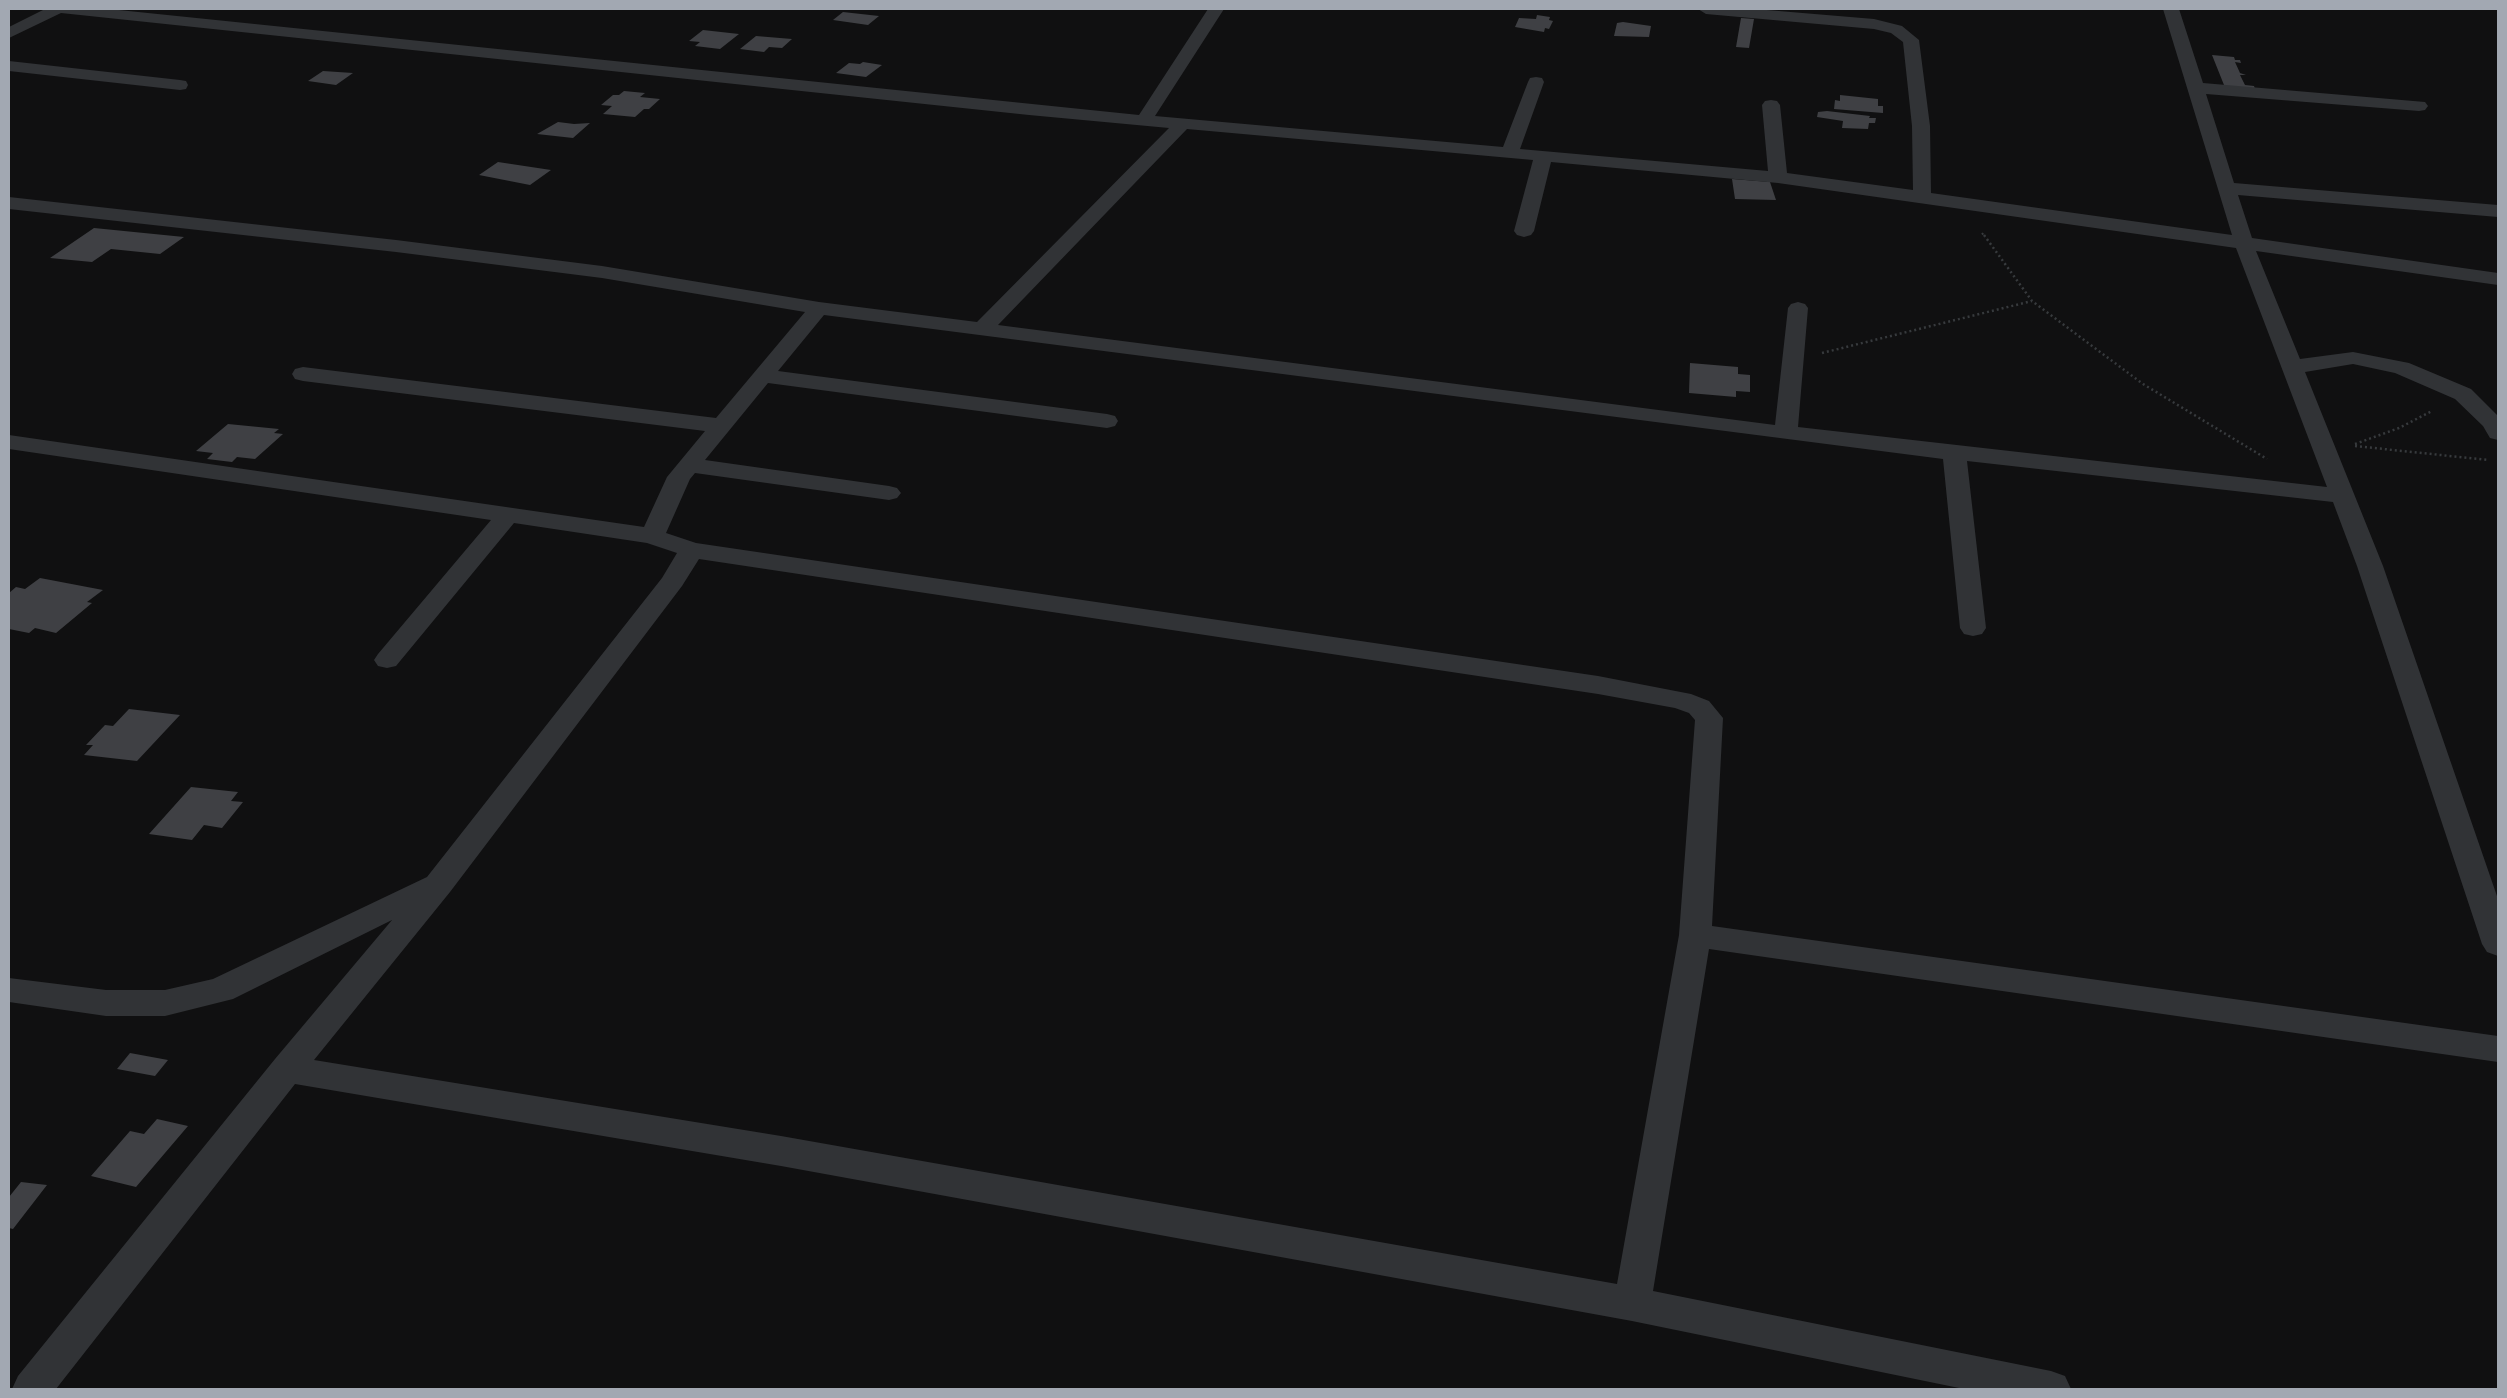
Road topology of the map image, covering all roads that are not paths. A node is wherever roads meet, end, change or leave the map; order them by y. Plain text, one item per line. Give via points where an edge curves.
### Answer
1 (57, 9) edge
2 (65, 9) edge
3 (207, 9) edge
4 (1216, 9) edge
5 (1706, 9) edge
6 (2171, 9) edge
7 (249, 28) junction
8 (9, 33) edge
9 (9, 66) edge
10 (1536, 82) dead end
11 (180, 84) dead end
12 (2196, 88) junction
13 (1771, 105) dead end
14 (2419, 106) dead end
15 (1144, 120) junction
16 (1184, 123) junction
17 (1509, 154) junction
18 (1543, 157) junction
19 (1778, 177) junction
20 (2226, 188) junction
21 (1922, 196) junction
22 (9, 203) edge
23 (2498, 211) edge
24 (1524, 231) dead end
25 (2244, 244) junction
26 (2498, 279) edge
27 (819, 308) junction
28 (1798, 308) dead end
29 (982, 329) junction
30 (2293, 367) junction
31 (303, 374) dead end
32 (764, 376) junction
33 (1107, 421) dead end
34 (722, 426) junction
35 (1786, 433) junction
36 (2498, 433) edge
37 (9, 442) edge
38 (1954, 453) junction
39 (690, 464) junction
40 (889, 493) dead end
41 (2343, 496) junction
42 (508, 515) junction
43 (652, 536) junction
44 (691, 550) junction
45 (1973, 628) dead end
46 (387, 660) dead end
47 (439, 884) junction
48 (1694, 935) junction
49 (2498, 944) edge
50 (9, 990) edge
51 (2498, 1049) edge
52 (287, 1069) junction
53 (1632, 1304) junction
54 (32, 1389) edge
55 (2051, 1389) edge

1 - 8 street
2 - 7 street
3 - 7 street
4 - 15 street
5 - 21 street via 1874,24 1896,29 1911,40 1921,126
6 - 12 street
7 - 15 street
9 - 11 street
10 - 17 street
12 - 14 street
12 - 20 street
13 - 19 street
15 - 16 street
16 - 17 street
16 - 29 street
17 - 18 street
18 - 19 street
18 - 24 street
19 - 21 street
20 - 23 street
20 - 25 street
21 - 25 street
22 - 27 street via 602,272
25 - 26 street
25 - 30 street
27 - 29 street
27 - 32 street
28 - 35 street
29 - 35 street
30 - 36 street via 2353,358 2401,368 2463,394 2493,423
30 - 41 street
31 - 34 street
32 - 33 street
32 - 34 street
34 - 39 street
35 - 38 street
37 - 42 street
38 - 41 street
38 - 45 street
39 - 40 street
39 - 43 street via 679,477
41 - 49 street via 2370,566
42 - 43 street
42 - 46 street
43 - 44 street
44 - 47 street via 672,581
44 - 48 street via 1598,685 1699,706 1709,718
47 - 50 street via 221,990 165,1004 106,1004
47 - 52 street
48 - 51 street
48 - 53 street
52 - 53 street via 781,1151
52 - 54 street
53 - 55 street

